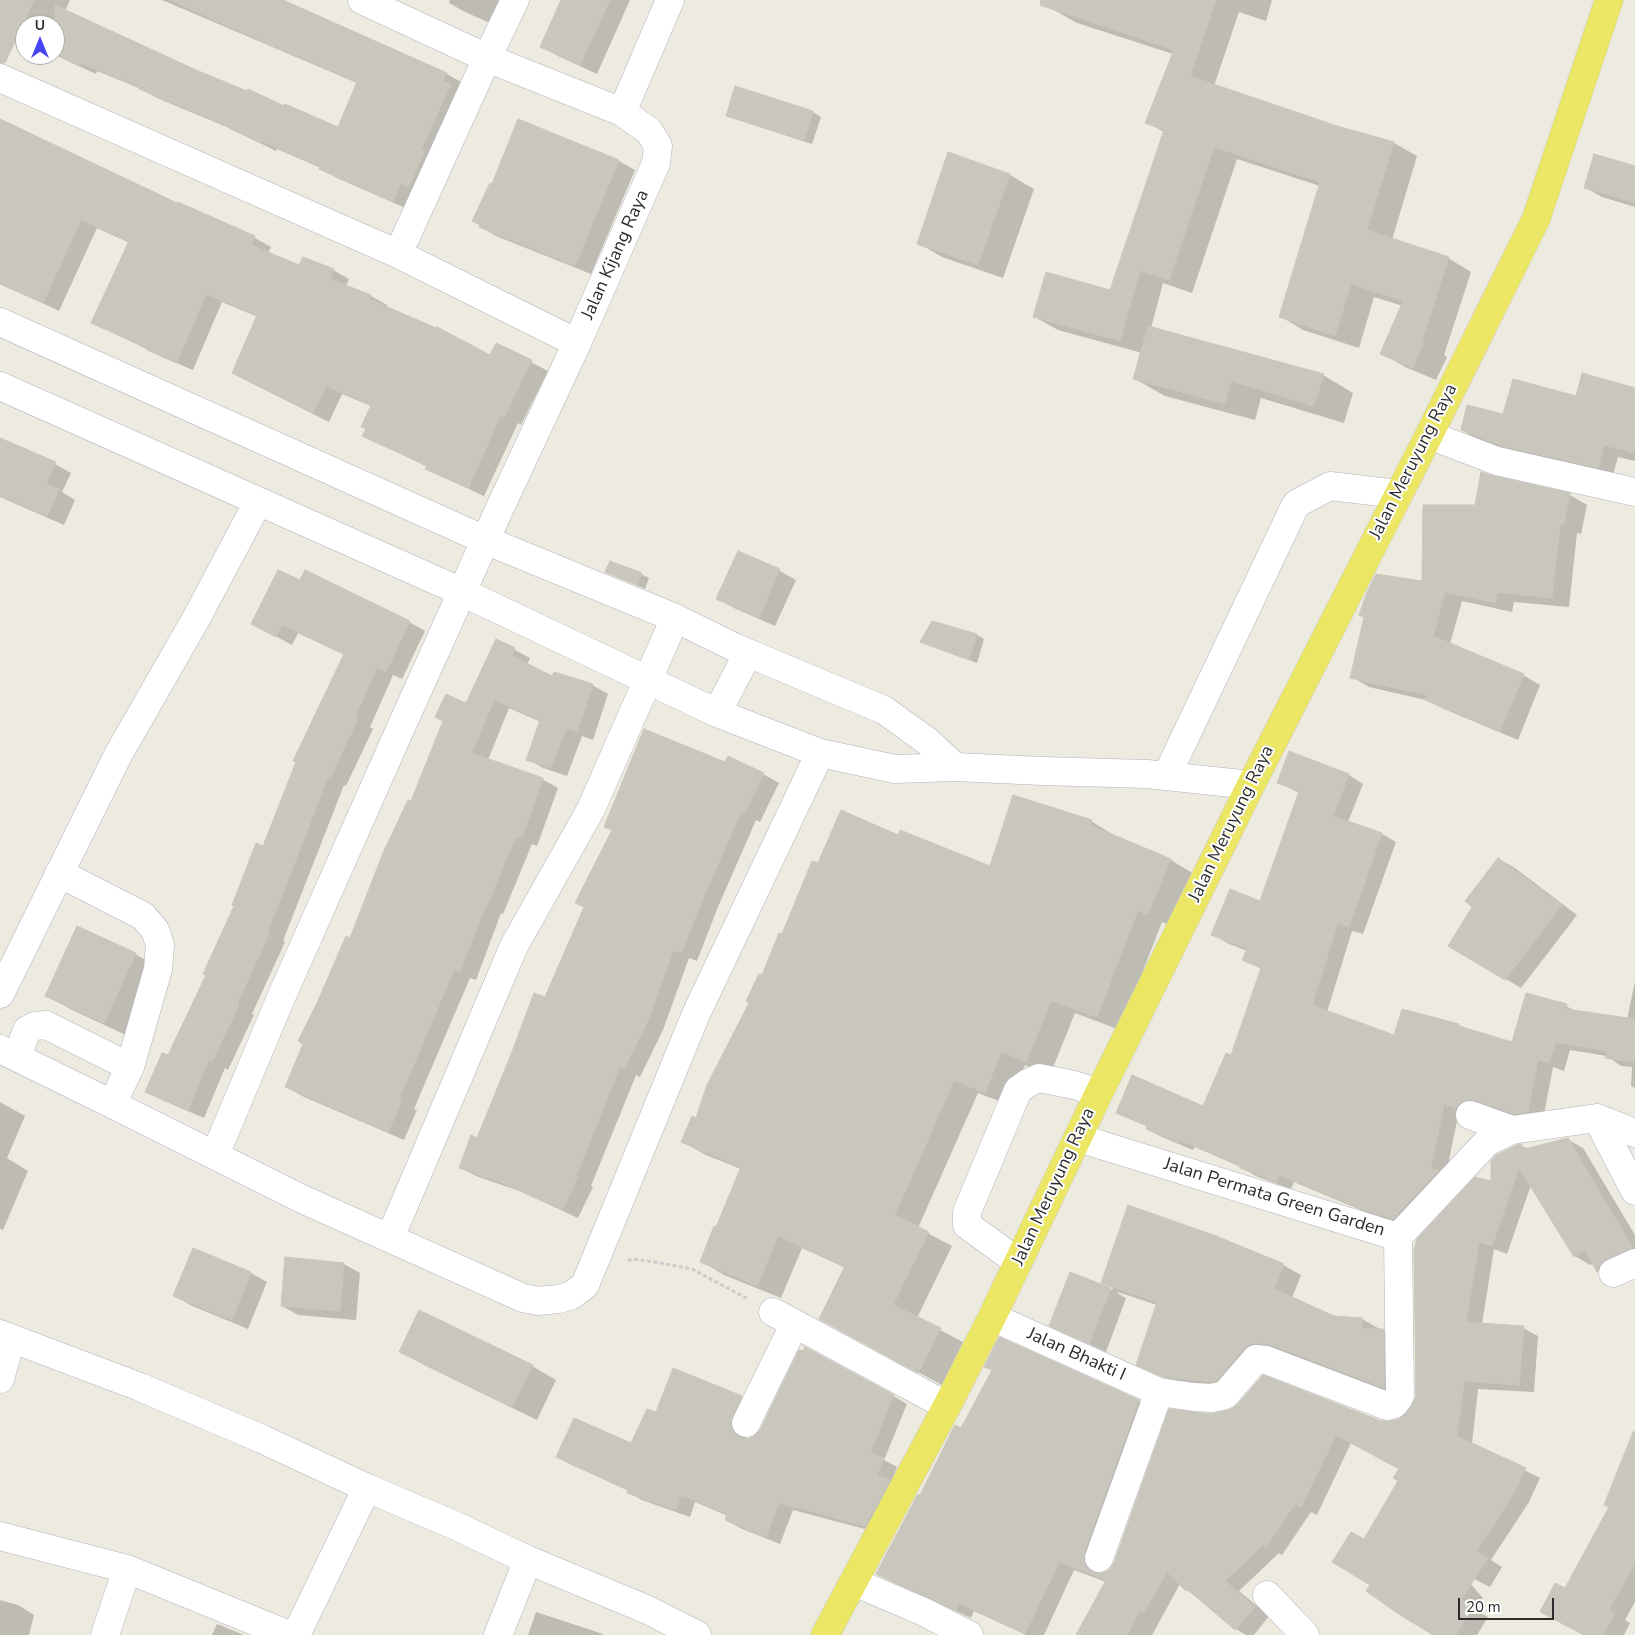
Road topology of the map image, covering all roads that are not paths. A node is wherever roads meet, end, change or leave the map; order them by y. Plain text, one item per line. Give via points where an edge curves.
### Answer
1 (362, 0) edge
2 (515, 0) edge
3 (670, 0) edge
4 (1609, 0) edge
5 (487, 58) junction
6 (0, 78) edge
7 (622, 112) junction
8 (398, 254) junction
9 (0, 322) edge
10 (577, 343) junction
11 (0, 386) edge
12 (1429, 435) junction
13 (1635, 492) edge
14 (1398, 494) junction
15 (258, 502) junction
16 (485, 540) junction
17 (462, 592) junction
18 (675, 618) junction
19 (748, 653) junction
20 (647, 680) junction
21 (717, 713) junction
22 (820, 753) junction
23 (955, 767) junction
24 (1167, 775) junction
25 (1251, 785) junction
26 (60, 873) junction
27 (0, 994) edge
28 (9, 1053) edge
29 (130, 1066) junction
30 (1098, 1093) junction
31 (112, 1104) junction
32 (1470, 1115) dead end
33 (1597, 1118) junction
34 (1512, 1130) junction
35 (1635, 1133) edge
36 (1078, 1136) junction
37 (214, 1155) junction
38 (1635, 1191) edge
39 (1398, 1237) junction
40 (390, 1238) junction
41 (1018, 1262) junction
42 (992, 1317) junction
43 (6, 1336) edge
44 (0, 1379) edge
45 (1159, 1392) junction
46 (947, 1406) junction
47 (746, 1423) dead end
48 (368, 1488) junction
49 (0, 1536) edge
50 (1098, 1558) dead end
51 (528, 1560) junction
52 (127, 1569) junction
53 (854, 1582) junction
54 (1267, 1595) dead end
55 (105, 1635) edge
56 (289, 1635) edge
57 (296, 1635) edge
58 (498, 1635) edge
59 (697, 1635) edge
60 (824, 1635) edge
61 (969, 1635) edge
62 (1305, 1635) edge

1 - 5 street, Jalan Kijang Raya
2 - 5 street
3 - 7 street
4 - 12 main road, Jalan Meruyung Raya via 1536,219
5 - 7 street, Jalan Kijang Raya
5 - 8 street
6 - 8 street
7 - 10 street, Jalan Kijang Raya via 649,131 658,146 656,163
8 - 10 street
9 - 16 street
10 - 16 street, Jalan Kijang Raya
11 - 15 street
12 - 13 street via 1497,461
12 - 14 main road, Jalan Meruyung Raya
14 - 24 street via 1330,486 1296,504
14 - 25 main road, Jalan Meruyung Raya
15 - 17 street
15 - 26 street via 118,755
16 - 17 street, Jalan Kijang Raya
16 - 18 street
17 - 20 street
17 - 37 street, Jalan Kijang Raya
18 - 19 street
18 - 20 street
19 - 21 street
19 - 23 street via 884,710 927,741
20 - 21 street
20 - 40 street via 591,809 514,946
21 - 22 street
22 - 23 street via 895,769
22 - 40 street via 696,1014 585,1285 560,1299 538,1301 523,1298
23 - 24 street
24 - 25 street
25 - 30 main road, Jalan Meruyung Raya
26 - 27 street
26 - 29 street via 143,916 155,930 160,945 158,969
28 - 29 street via 27,1030 46,1025
28 - 31 street
29 - 31 street
30 - 36 main road, Jalan Meruyung Raya
30 - 41 street via 1039,1078 1018,1090 968,1212 967,1225
31 - 37 street
32 - 34 street
33 - 34 street, Jalan Permata Green Garden
33 - 35 street, Jalan Permata Green Garden
33 - 38 street
34 - 39 street, Jalan Permata Green Garden via 1487,1142
36 - 39 street, Jalan Permata Green Garden
36 - 41 main road, Jalan Meruyung Raya
37 - 40 street
39 - 45 street, Jalan Bhakti I via 1400,1396 1394,1404 1387,1406 1256,1359 1225,1395 1212,1398
41 - 42 main road, Jalan Meruyung Raya
42 - 45 street, Jalan Bhakti I
42 - 46 main road, Jalan Meruyung Raya
43 - 44 street
43 - 48 street via 262,1438
45 - 50 street
46 - 47 street via 784,1319
46 - 53 main road, Jalan Meruyung Raya
48 - 51 street
48 - 57 street
49 - 52 street
51 - 58 street
51 - 59 street via 648,1610
52 - 55 street
52 - 56 street
53 - 60 main road, Jalan Meruyung Raya
53 - 61 street
54 - 62 street

